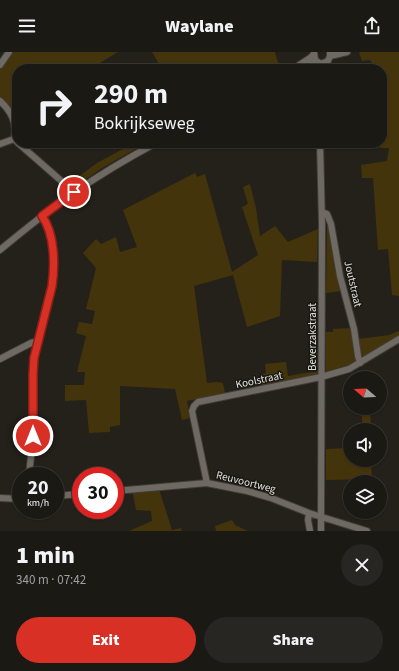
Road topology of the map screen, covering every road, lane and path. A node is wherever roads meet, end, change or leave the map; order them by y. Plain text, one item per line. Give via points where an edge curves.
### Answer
1 (9, 52) edge
2 (347, 52) edge
3 (313, 53) edge
4 (330, 54) edge
5 (301, 64) edge
6 (318, 64) edge
7 (322, 64) edge
8 (0, 65) edge
9 (0, 101) edge
10 (12, 116) edge
11 (12, 142) edge
12 (0, 144) edge
13 (24, 148) edge
14 (147, 148) edge
15 (320, 148) edge
16 (74, 192) junction
17 (322, 212) junction
18 (42, 216) junction
19 (0, 250) edge
20 (399, 339) edge
21 (39, 341) junction
22 (0, 359) edge
23 (360, 363) junction
24 (321, 377) junction
25 (30, 467) edge
26 (207, 483) junction
27 (124, 490) edge
28 (0, 498) edge
29 (12, 499) edge
30 (309, 513) junction
31 (321, 516) junction
32 (310, 531) edge
33 (321, 531) edge
34 (367, 531) edge

1 - 8 street
2 - 4 street
3 - 5 street
3 - 6 street
4 - 7 street via 326,63
9 - 10 street
11 - 12 street
13 - 16 street
14 - 16 street
15 - 17 street, Beverzakstraat
16 - 18 street
17 - 23 street, Joutstraat via 328,214 331,224
17 - 24 street, Beverzakstraat
18 - 19 street
18 - 21 street via 49,227 54,265 52,286
20 - 23 street, Koolstraat
21 - 22 street
21 - 25 street via 34,358
23 - 24 street, Koolstraat
24 - 26 street, Koolstraat via 198,402 192,411
24 - 31 street, Beverzakstraat
26 - 27 street, Reuvoortweg
26 - 30 street, Reuvoortweg via 247,491
28 - 29 street
30 - 31 street, Reuvoortweg
30 - 32 street
31 - 33 street, Beverzakstraat
31 - 34 street, Reuvoortweg

